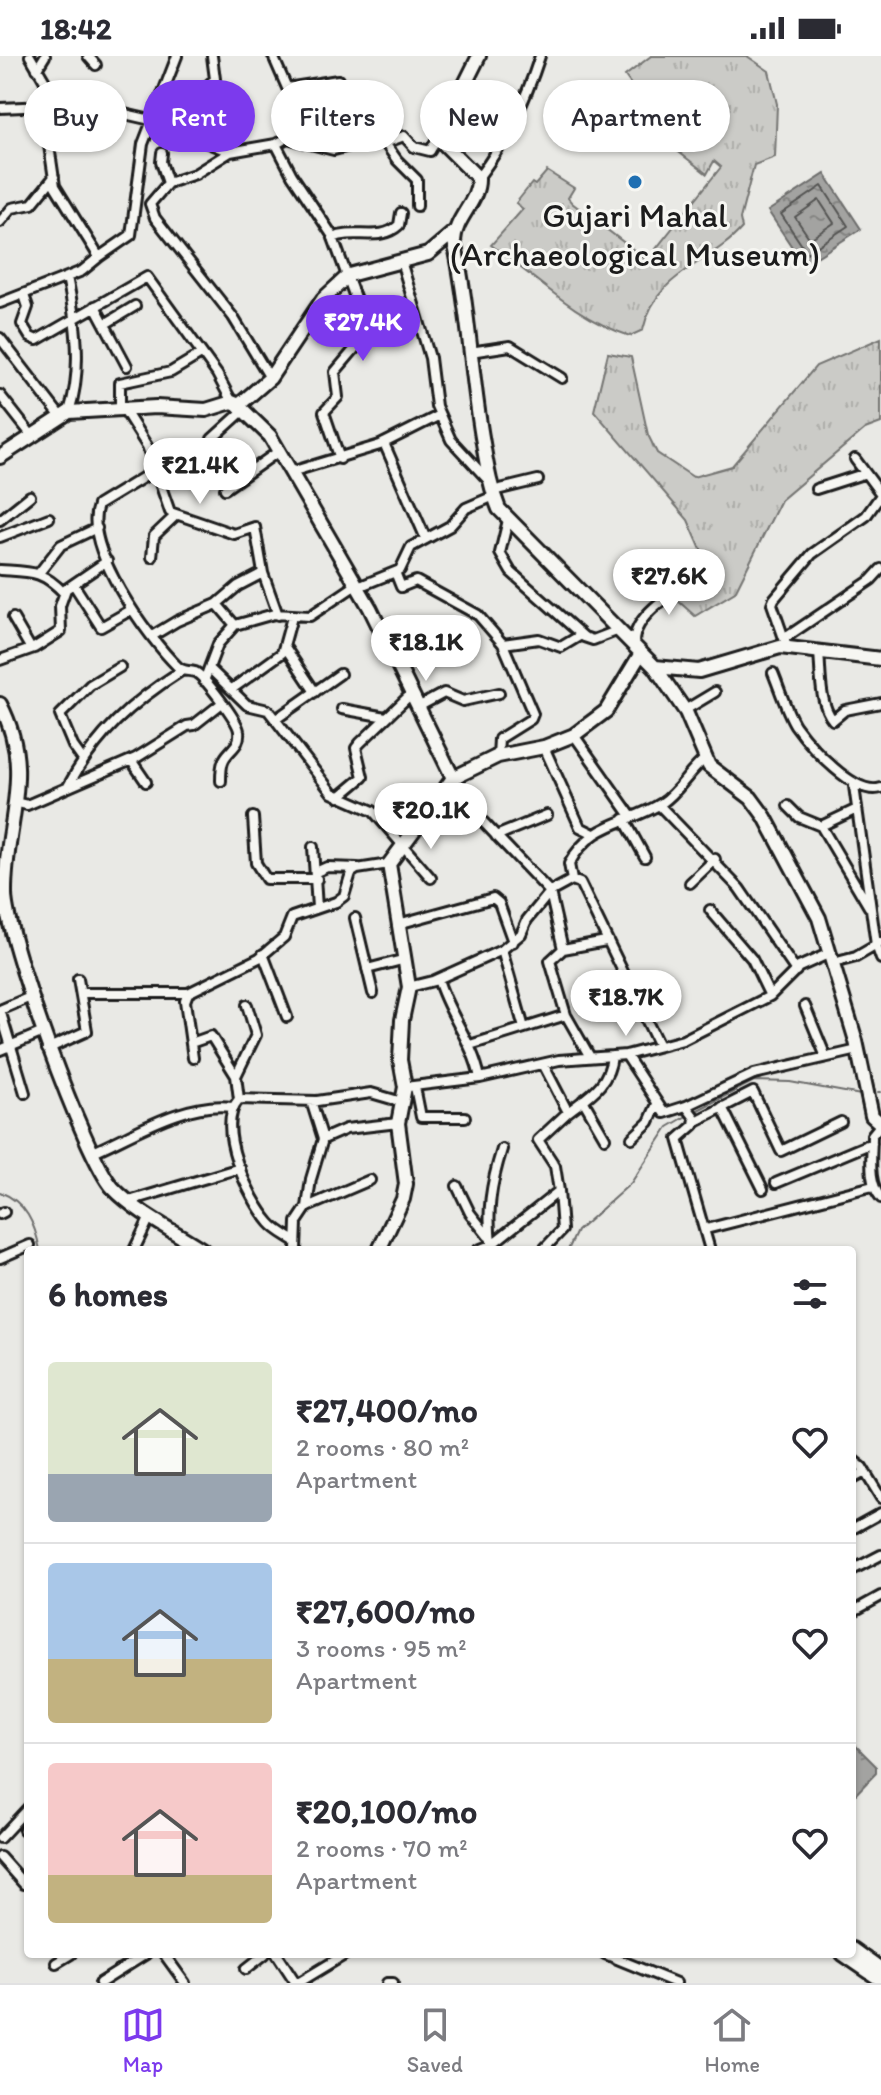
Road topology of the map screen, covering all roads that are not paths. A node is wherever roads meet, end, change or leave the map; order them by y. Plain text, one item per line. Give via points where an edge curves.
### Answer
1 (30, 56) edge
2 (45, 56) edge
3 (88, 56) edge
4 (177, 56) edge
5 (212, 56) edge
6 (273, 56) edge
7 (479, 56) edge
8 (540, 56) edge
9 (96, 65) dead end
10 (37, 69) junction
11 (44, 80) edge
12 (167, 80) edge
13 (214, 80) edge
14 (284, 80) edge
15 (467, 80) edge
16 (0, 108) edge
17 (24, 108) edge
18 (404, 136) edge
19 (420, 148) edge
20 (51, 152) edge
21 (143, 152) edge
22 (230, 152) edge
23 (280, 152) edge
24 (393, 152) edge
25 (452, 152) edge
26 (162, 153) dead end
27 (55, 176) junction
28 (478, 178) junction
29 (168, 183) junction
30 (417, 206) dead end
31 (401, 213) dead end
32 (0, 222) edge
33 (454, 232) junction
34 (333, 238) junction
35 (99, 257) junction
36 (401, 261) junction
37 (349, 275) junction
38 (67, 277) junction
39 (24, 295) junction
40 (0, 303) edge
41 (95, 306) junction
42 (135, 306) dead end
43 (73, 318) junction
44 (105, 324) junction
45 (0, 338) edge
46 (470, 352) junction
47 (201, 354) junction
48 (127, 366) dead end
49 (270, 378) junction
50 (562, 378) dead end
51 (0, 395) edge
52 (238, 406) junction
53 (122, 411) junction
54 (65, 414) junction
55 (440, 415) junction
56 (33, 437) junction
57 (212, 439) dead end
58 (384, 443) junction
59 (279, 451) junction
60 (0, 457) edge
61 (340, 459) junction
62 (855, 459) dead end
63 (154, 471) junction
64 (291, 472) junction
65 (863, 474) junction
66 (538, 480) dead end
67 (225, 489) dead end
68 (492, 489) junction
69 (816, 489) dead end
70 (881, 494) edge
71 (30, 496) dead end
72 (175, 516) junction
73 (49, 518) dead end
74 (0, 520) edge
75 (508, 520) junction
76 (97, 528) junction
77 (0, 537) edge
78 (426, 539) junction
79 (152, 557) dead end
80 (107, 561) junction
81 (881, 569) edge
82 (0, 570) edge
83 (395, 572) junction
84 (39, 573) junction
85 (263, 573) junction
86 (692, 582) dead end
87 (74, 585) junction
88 (357, 586) junction
89 (64, 593) junction
90 (217, 604) junction
91 (131, 610) junction
92 (278, 615) junction
93 (292, 617) junction
94 (13, 618) dead end
95 (235, 625) junction
96 (619, 630) junction
97 (581, 635) junction
98 (152, 636) junction
99 (786, 642) junction
100 (503, 644) junction
101 (285, 647) junction
102 (31, 649) junction
103 (638, 649) junction
104 (819, 652) junction
105 (881, 659) edge
106 (0, 660) edge
107 (120, 667) dead end
108 (655, 667) junction
109 (209, 668) junction
110 (181, 671) junction
111 (773, 673) dead end
112 (340, 674) dead end
113 (204, 681) junction
114 (232, 689) junction
115 (315, 692) junction
116 (715, 692) dead end
117 (499, 693) dead end
118 (411, 694) junction
119 (222, 703) junction
120 (881, 703) edge
121 (0, 704) edge
122 (418, 707) junction
123 (342, 709) dead end
124 (685, 710) junction
125 (0, 714) edge
126 (386, 717) junction
127 (276, 719) junction
128 (574, 735) junction
129 (544, 747) junction
130 (498, 756) junction
131 (706, 758) junction
132 (83, 760) junction
133 (131, 760) junction
134 (221, 781) dead end
135 (450, 781) junction
136 (146, 782) dead end
137 (854, 786) junction
138 (67, 788) junction
139 (881, 788) edge
140 (339, 797) junction
141 (15, 803) junction
142 (659, 805) junction
143 (788, 806) dead end
144 (857, 809) junction
145 (547, 815) dead end
146 (253, 817) dead end
147 (627, 817) junction
148 (821, 826) junction
149 (594, 834) junction
150 (496, 836) junction
151 (313, 847) dead end
152 (403, 847) junction
153 (645, 857) dead end
154 (715, 859) junction
155 (389, 864) junction
156 (359, 869) junction
157 (317, 875) junction
158 (431, 878) dead end
159 (572, 880) junction
160 (690, 883) dead end
161 (550, 892) junction
162 (317, 908) junction
163 (710, 910) dead end
164 (872, 912) junction
165 (355, 918) dead end
166 (398, 924) junction
167 (606, 941) junction
168 (513, 942) junction
169 (878, 944) edge
170 (563, 949) junction
171 (502, 950) junction
172 (263, 954) junction
173 (831, 958) junction
174 (406, 959) junction
175 (881, 959) edge
176 (367, 969) junction
177 (796, 971) junction
178 (78, 979) dead end
179 (438, 979) junction
180 (409, 987) junction
181 (81, 993) junction
182 (188, 993) junction
183 (373, 993) dead end
184 (770, 996) junction
185 (28, 998) junction
186 (247, 1005) dead end
187 (805, 1006) dead end
188 (0, 1010) edge
189 (566, 1015) junction
190 (287, 1017) dead end
191 (524, 1028) junction
192 (41, 1033) junction
193 (191, 1043) junction
194 (470, 1045) junction
195 (10, 1046) junction
196 (659, 1046) junction
197 (49, 1048) junction
198 (0, 1050) edge
199 (858, 1050) junction
200 (626, 1055) junction
201 (612, 1056) junction
202 (590, 1057) junction
203 (826, 1057) junction
204 (193, 1058) dead end
205 (543, 1064) junction
206 (236, 1076) junction
207 (480, 1078) junction
208 (410, 1087) junction
209 (25, 1093) dead end
210 (239, 1099) junction
211 (583, 1100) junction
212 (311, 1101) junction
213 (402, 1102) junction
214 (657, 1104) junction
215 (232, 1107) junction
216 (722, 1107) junction
217 (568, 1112) junction
218 (692, 1114) junction
219 (465, 1117) dead end
220 (841, 1122) dead end
221 (398, 1123) junction
222 (881, 1124) edge
223 (605, 1138) dead end
224 (632, 1138) dead end
225 (323, 1139) junction
226 (872, 1143) junction
227 (502, 1149) dead end
228 (91, 1153) junction
229 (240, 1168) junction
230 (370, 1180) dead end
231 (776, 1183) dead end
232 (457, 1186) dead end
233 (873, 1186) junction
234 (763, 1189) dead end
235 (559, 1191) junction
236 (881, 1198) edge
237 (129, 1201) junction
238 (307, 1207) junction
239 (149, 1219) junction
240 (706, 1229) junction
241 (491, 1244) edge
242 (296, 1245) edge
243 (136, 1246) edge
244 (189, 1246) edge
245 (197, 1246) edge
246 (381, 1246) edge
247 (547, 1246) edge
248 (709, 1246) edge
249 (24, 1248) edge
250 (0, 1258) edge
251 (856, 1463) edge
252 (865, 1472) junction
253 (856, 1477) edge
254 (881, 1498) edge
255 (881, 1513) edge
256 (856, 1527) edge
257 (881, 1555) edge
258 (856, 1568) edge
259 (881, 1596) edge
260 (856, 1610) edge
261 (24, 1812) edge
262 (0, 1838) edge
263 (0, 1857) edge
264 (24, 1881) edge
265 (856, 1952) edge
266 (64, 1958) edge
267 (140, 1958) edge
268 (167, 1958) edge
269 (260, 1958) edge
270 (280, 1958) edge
271 (339, 1958) edge
272 (615, 1958) edge
273 (849, 1958) edge
274 (56, 1963) dead end
275 (246, 1969) dead end
276 (881, 1970) edge
277 (881, 1980) edge
278 (100, 1983) edge
279 (185, 1983) edge
280 (297, 1983) edge
281 (676, 1983) edge

1 - 10 street
2 - 10 street
3 - 9 street
4 - 12 street
5 - 13 street
6 - 14 street
7 - 15 street
8 - 28 street via 522,108
10 - 11 street
16 - 17 street
18 - 19 street
20 - 27 street
21 - 35 street via 131,235
22 - 29 street via 195,174
23 - 34 street
24 - 30 street via 417,180
25 - 28 street
26 - 29 street
27 - 32 street via 32,204 12,208
27 - 35 street via 55,186
28 - 33 street via 476,193
29 - 49 street via 150,204 155,218 233,317
31 - 34 street via 394,230
33 - 36 street via 428,254
33 - 46 street
34 - 37 street
35 - 38 street
36 - 37 street
36 - 55 street via 430,358
37 - 49 street via 323,299
37 - 61 street via 368,333 335,372 338,397 324,412
38 - 39 street
38 - 43 street
39 - 40 street
39 - 43 street via 28,307 22,324 33,340
41 - 43 street
41 - 44 street
41 - 47 street via 147,277
42 - 44 street
43 - 54 street via 77,386
44 - 48 street
45 - 54 street
46 - 50 street via 510,346
46 - 68 street
47 - 52 street
47 - 53 street via 171,372 120,383
49 - 52 street
51 - 56 street
52 - 53 street
52 - 57 street
52 - 59 street
53 - 54 street
53 - 63 street via 147,446
54 - 56 street
55 - 58 street
55 - 68 street via 451,440
56 - 60 street
58 - 61 street
58 - 78 street
59 - 64 street
59 - 67 street
61 - 64 street
62 - 65 street
63 - 72 street
63 - 76 street via 103,499 94,515
64 - 88 street
65 - 69 street
65 - 70 street
66 - 68 street
68 - 75 street
68 - 78 street via 450,526
70 - 99 street via 866,516 812,554 774,599
71 - 74 street
72 - 79 street via 154,536
72 - 85 street via 234,534 255,527
73 - 77 street
75 - 96 street
75 - 97 street via 500,553 503,562
76 - 80 street
76 - 84 street via 61,545
78 - 83 street via 411,547 403,568
80 - 87 street
80 - 91 street
81 - 99 street
82 - 84 street
83 - 88 street
83 - 100 street via 401,587 416,581 478,615
84 - 89 street
85 - 90 street
85 - 92 street
86 - 103 street via 664,599 637,627
87 - 89 street
87 - 91 street via 101,627
88 - 93 street via 310,616
88 - 118 street
89 - 102 street via 63,627
90 - 95 street
90 - 98 street
91 - 98 street
92 - 93 street
92 - 95 street
93 - 101 street
94 - 102 street
95 - 109 street via 223,637
96 - 97 street via 593,640
96 - 103 street
97 - 100 street via 561,647 539,639
98 - 110 street
99 - 104 street
99 - 108 street via 699,671
100 - 130 street via 533,714 499,739
101 - 114 street
101 - 115 street
102 - 106 street
103 - 108 street
103 - 128 street via 606,711
104 - 105 street
104 - 120 street via 830,718
107 - 132 street via 90,685 60,715
108 - 124 street
109 - 113 street
109 - 114 street
110 - 113 street
110 - 132 street via 122,713
111 - 137 street via 795,725
112 - 115 street
113 - 119 street
114 - 127 street via 247,705 262,707
115 - 127 street
116 - 124 street
117 - 122 street via 463,701 444,693
118 - 122 street
118 - 126 street
119 - 133 street
119 - 134 street via 240,735 224,759
121 - 141 street via 15,740
122 - 135 street
123 - 126 street
124 - 131 street
125 - 141 street via 10,741
126 - 140 street via 356,748 363,769 360,782
127 - 140 street
128 - 129 street
128 - 147 street
129 - 130 street
129 - 149 street via 580,827
130 - 135 street
131 - 142 street
131 - 173 street via 765,817 819,918
132 - 138 street
133 - 136 street
133 - 138 street
135 - 150 street
135 - 152 street
137 - 139 street
137 - 144 street
138 - 141 street via 27,805
140 - 152 street via 373,811
141 - 185 street via 1,864 1,913
141 - 197 street via 6,913
142 - 147 street
142 - 154 street via 685,836
143 - 148 street
144 - 148 street
144 - 164 street
145 - 150 street
146 - 157 street via 256,863 266,879
147 - 149 street
147 - 153 street
148 - 164 street
149 - 159 street via 569,864
150 - 161 street
151 - 157 street
152 - 155 street
152 - 158 street
154 - 160 street
154 - 177 street
155 - 156 street
155 - 166 street
156 - 157 street via 327,867
156 - 162 street via 351,873 344,896
157 - 162 street
159 - 161 street
159 - 167 street via 580,883 594,906
161 - 168 street
161 - 170 street
162 - 172 street via 292,917 284,937
163 - 184 street via 752,959
164 - 169 street
165 - 176 street
166 - 168 street via 493,898
166 - 174 street
167 - 170 street
167 - 196 street
168 - 171 street
169 - 173 street via 856,957
169 - 175 street
170 - 189 street via 550,967
171 - 179 street
171 - 191 street
172 - 182 street
172 - 190 street
173 - 177 street
173 - 199 street
174 - 176 street
174 - 180 street
176 - 183 street
177 - 184 street
178 - 181 street
179 - 180 street
179 - 194 street
180 - 208 street via 400,1060
181 - 182 street
181 - 197 street via 87,1031
182 - 193 street
184 - 196 street via 683,1040
185 - 188 street
185 - 192 street
186 - 206 street via 256,1035
187 - 203 street
188 - 195 street
189 - 191 street
189 - 202 street
191 - 194 street
192 - 195 street
192 - 197 street
193 - 204 street
193 - 206 street via 211,1036
194 - 207 street
195 - 198 street
195 - 209 street
196 - 200 street
197 - 228 street
197 - 239 street via 89,1161 109,1190
199 - 203 street
199 - 222 street via 872,1116
200 - 201 street
200 - 214 street
201 - 202 street
201 - 211 street via 610,1075
202 - 205 street
203 - 218 street via 754,1074
205 - 207 street
205 - 217 street
206 - 210 street
207 - 208 street
208 - 213 street
208 - 219 street via 421,1117
210 - 212 street
210 - 215 street
211 - 217 street
211 - 223 street
212 - 213 street via 371,1093
212 - 225 street
213 - 221 street
214 - 218 street via 668,1114
214 - 224 street via 649,1122
215 - 228 street via 204,1107 164,1120
215 - 229 street
216 - 218 street
216 - 220 street via 753,1092 781,1151
216 - 234 street
217 - 235 street via 538,1140 555,1166
218 - 240 street via 678,1139
221 - 225 street via 346,1129
221 - 246 street via 406,1184
222 - 226 street
225 - 238 street
226 - 231 street
226 - 233 street
227 - 241 street via 491,1184
228 - 237 street via 112,1187
229 - 237 street
229 - 242 street via 269,1222
230 - 238 street
232 - 241 street
233 - 236 street
233 - 240 street
235 - 241 street
235 - 247 street via 562,1230
237 - 245 street
238 - 242 street via 297,1222
239 - 243 street
239 - 244 street
240 - 248 street
249 - 250 street
251 - 252 street
252 - 253 street
252 - 254 street
255 - 256 street
257 - 258 street
259 - 260 street
261 - 262 street
263 - 264 street
265 - 276 street
266 - 274 street
267 - 278 street
268 - 279 street
269 - 275 street
270 - 280 street
271 - 280 street
272 - 281 street
273 - 277 street

